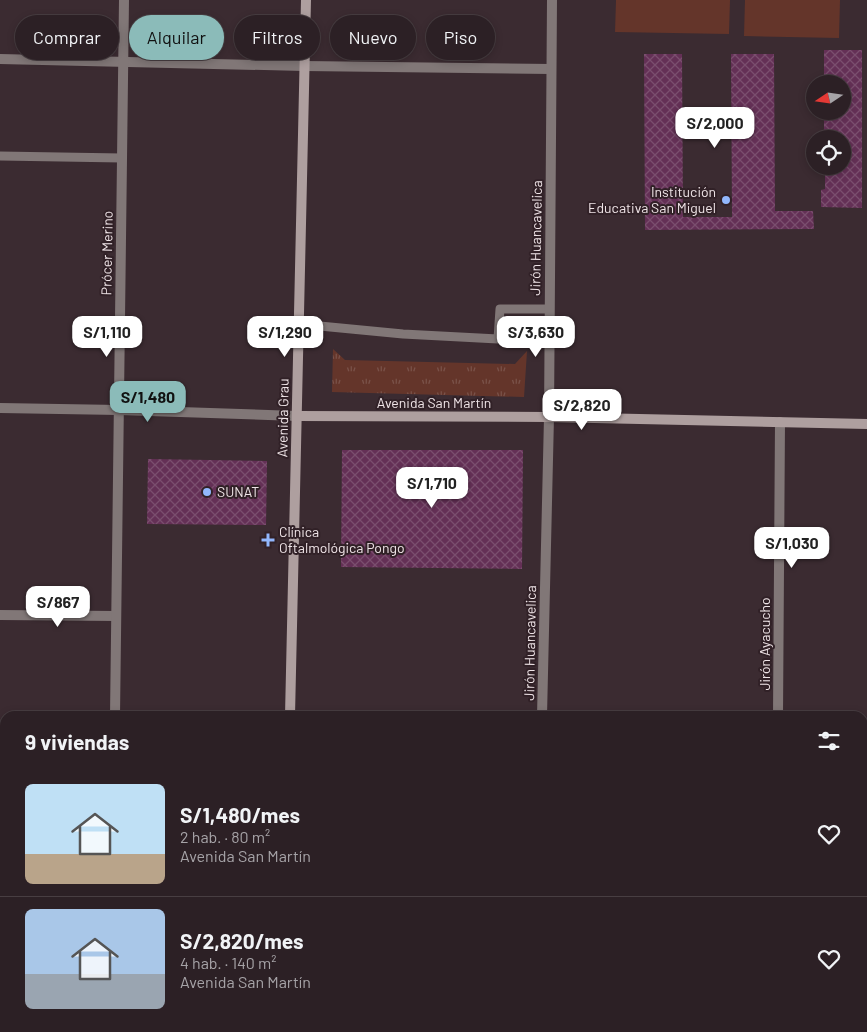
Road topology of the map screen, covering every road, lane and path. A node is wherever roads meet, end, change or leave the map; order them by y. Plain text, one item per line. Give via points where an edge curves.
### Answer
1 (124, 0) edge
2 (306, 0) edge
3 (552, 0) edge
4 (0, 59) edge
5 (124, 61) junction
6 (304, 66) junction
7 (551, 69) junction
8 (0, 156) edge
9 (122, 158) junction
10 (549, 309) junction
11 (299, 324) junction
12 (0, 408) edge
13 (118, 410) junction
14 (297, 416) junction
15 (549, 418) junction
16 (780, 422) junction
17 (867, 424) edge
18 (0, 615) edge
19 (116, 616) junction
20 (115, 711) edge
21 (290, 711) edge
22 (542, 711) edge
23 (778, 711) edge

1 - 5 street, Prócer Merino
2 - 6 main road, Avenida Grau
3 - 7 street, Jirón Huancavelica
4 - 5 street
5 - 6 street
5 - 9 street, Prócer Merino
6 - 7 street
6 - 11 main road, Avenida Grau
7 - 10 street, Jirón Huancavelica
8 - 9 lane
9 - 13 street, Prócer Merino
10 - 11 lane via 500,309 498,339
10 - 15 street, Jirón Huancavelica
11 - 14 main road, Avenida Grau
12 - 13 street, Avenida San Martín
13 - 14 street, Avenida San Martín
13 - 19 street, Prócer Merino
14 - 15 main road, Avenida San Martín
14 - 21 main road, Avenida Grau
15 - 16 main road, Avenida San Martín
15 - 22 street, Jirón Huancavelica
16 - 17 main road, Avenida San Martín
16 - 23 street, Jirón Ayacucho
18 - 19 street
19 - 20 street, Prócer Merino

